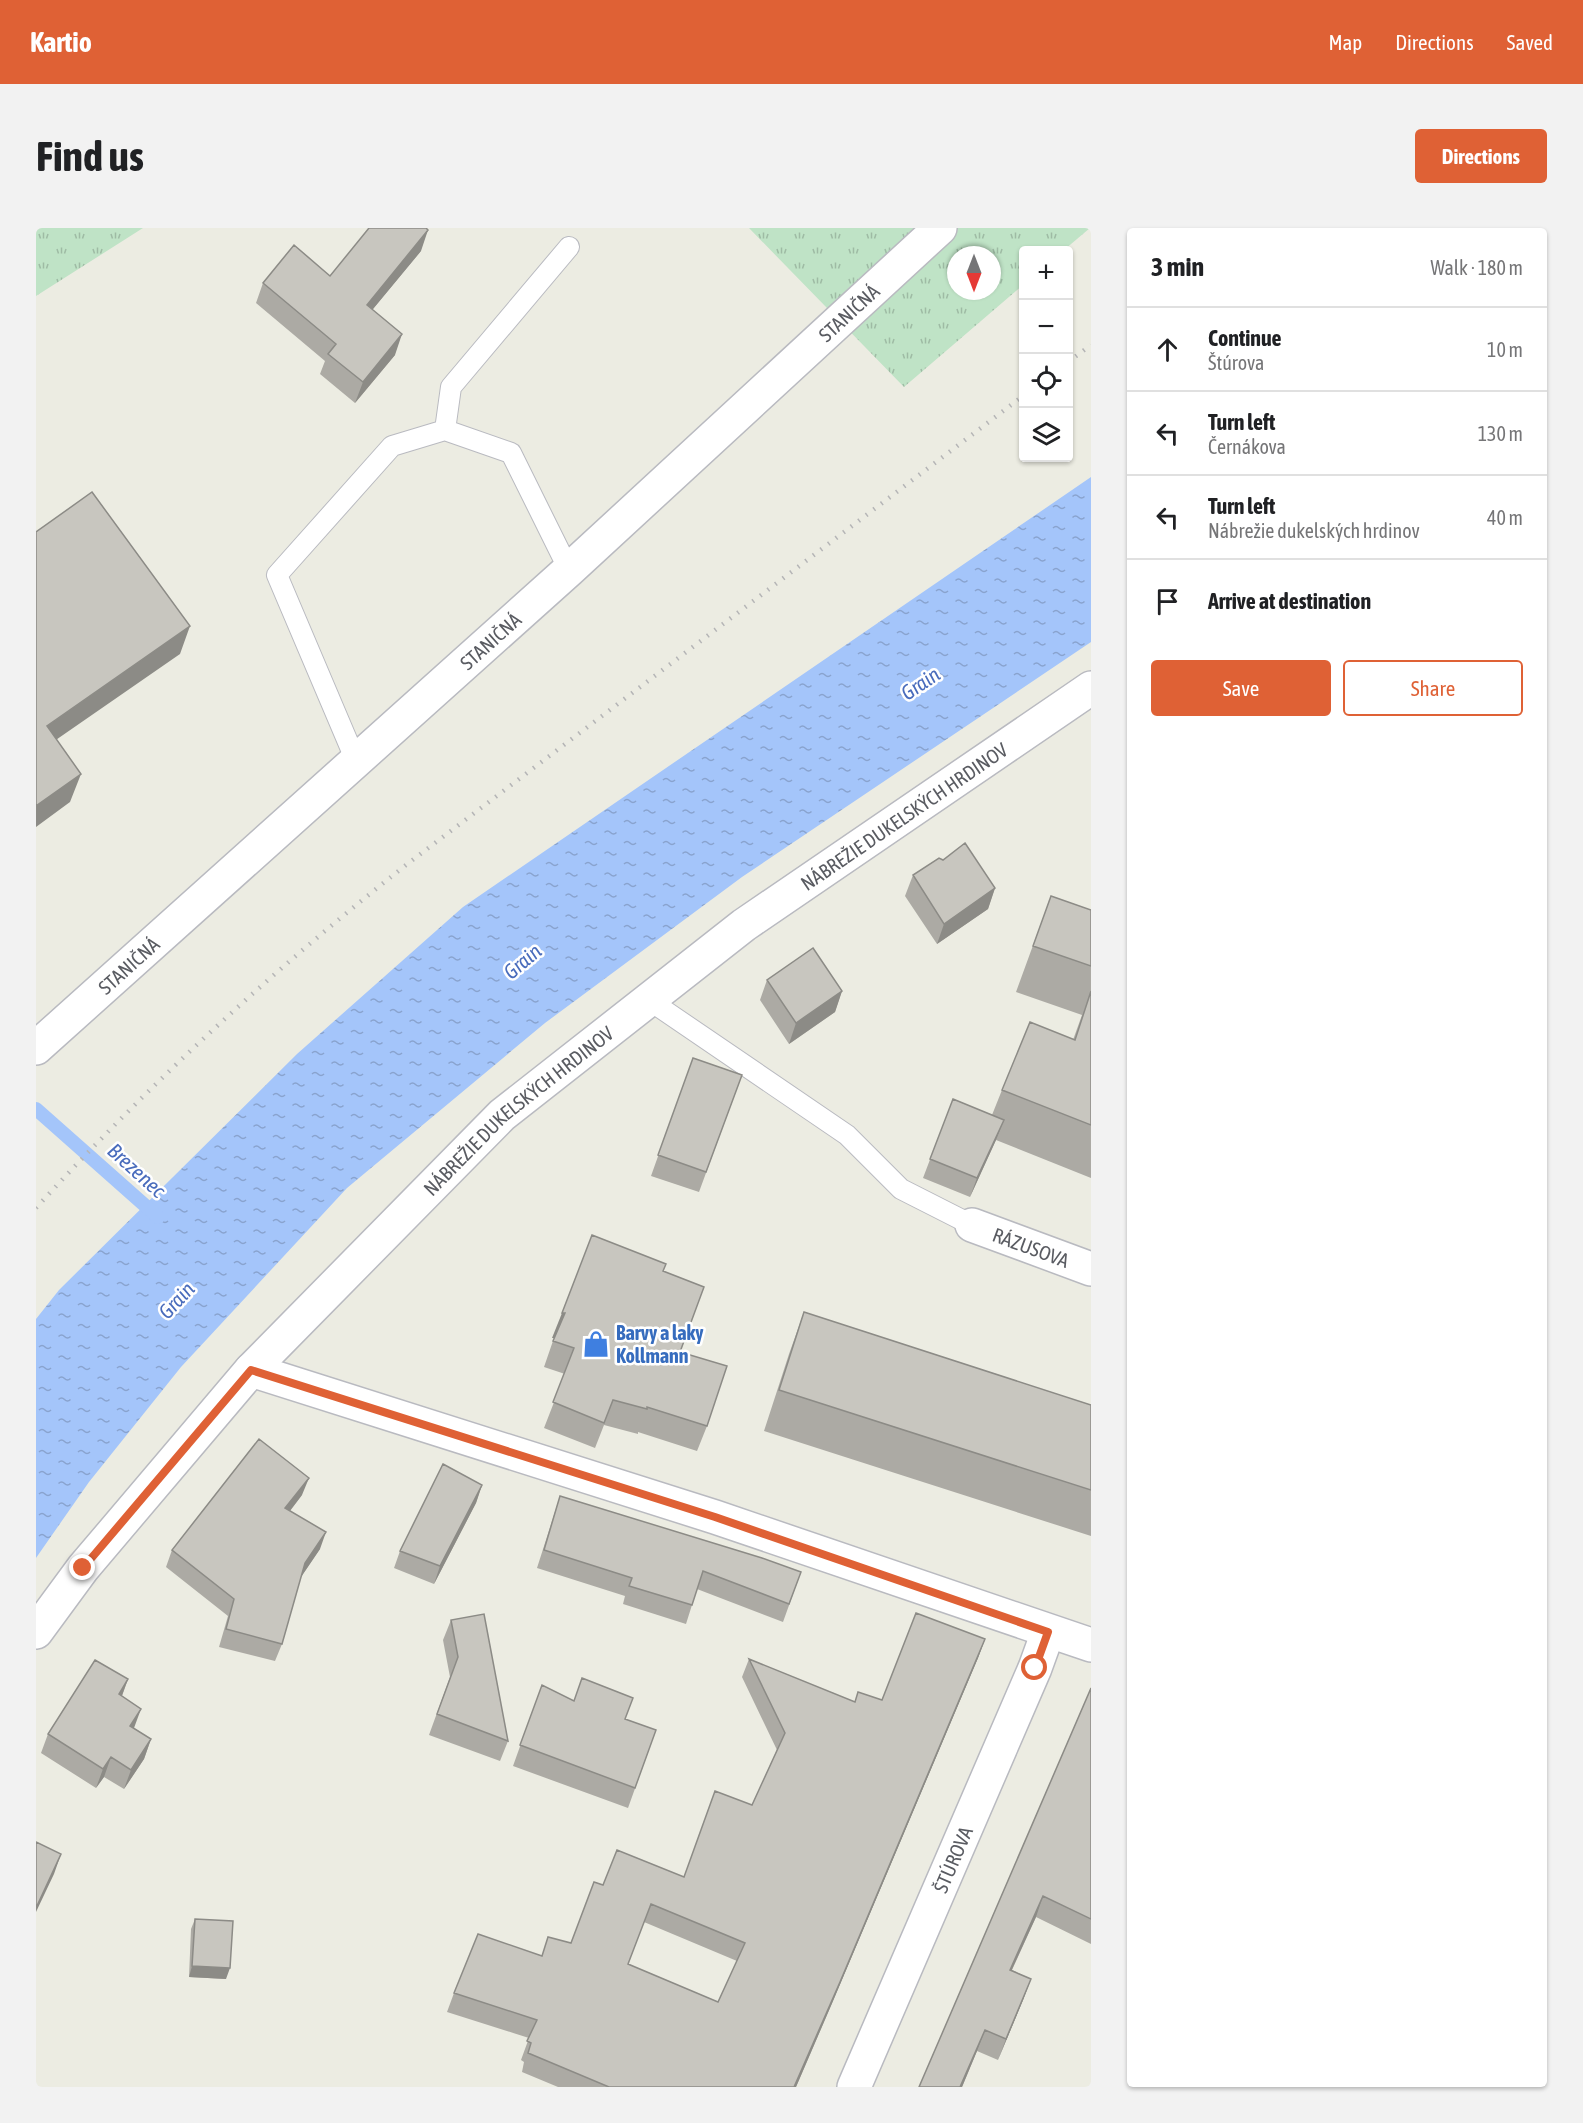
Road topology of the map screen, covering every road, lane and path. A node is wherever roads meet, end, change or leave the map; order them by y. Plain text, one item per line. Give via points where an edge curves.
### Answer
1 (940, 228) edge
2 (569, 247) dead end
3 (445, 430) junction
4 (569, 570) junction
5 (1091, 688) edge
6 (356, 761) junction
7 (649, 1000) junction
8 (48, 1038) edge
9 (972, 1225) joint
10 (1091, 1269) edge
11 (251, 1370) junction
12 (36, 1632) edge
13 (1048, 1632) junction
14 (1091, 1645) edge
15 (854, 2087) edge

1 - 4 street, STANIČNÁ
2 - 3 lane via 451,387
3 - 4 lane via 511,453
3 - 6 lane via 393,446 277,575
4 - 6 street, STANIČNÁ
5 - 7 street, NÁBREŽIE DUKELSKÝCH HRDINOV via 744,925
6 - 8 street, STANIČNÁ
7 - 9 lane via 847,1135 901,1189
7 - 11 street, NÁBREŽIE DUKELSKÝCH HRDINOV via 502,1115
9 - 10 street, RÁZUSOVA
11 - 12 street, NÁBREŽIE DUKELSKÝCH HRDINOV via 83,1568
11 - 13 street via 715,1517
13 - 14 street
13 - 15 street, ŠTÚROVA

